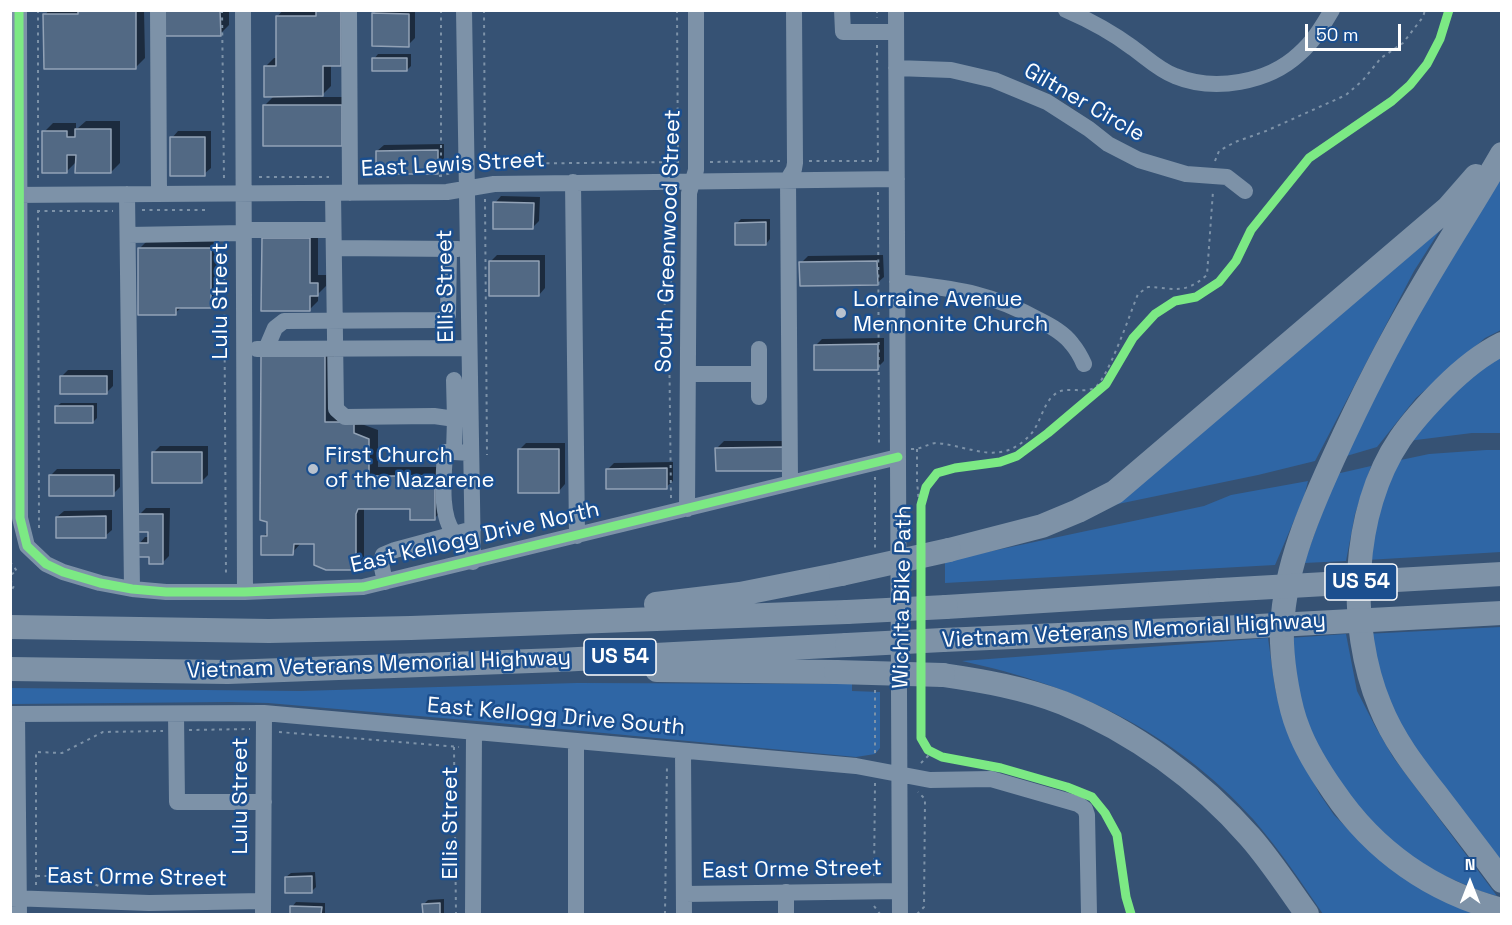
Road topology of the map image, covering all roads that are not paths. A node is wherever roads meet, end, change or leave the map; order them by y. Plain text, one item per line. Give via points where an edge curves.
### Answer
1 (19, 10) edge
2 (158, 10) edge
3 (243, 10) edge
4 (350, 10) edge
5 (464, 10) edge
6 (696, 10) edge
7 (794, 10) edge
8 (842, 10) edge
9 (896, 10) edge
10 (1066, 10) edge
11 (1332, 10) edge
12 (896, 32) junction
13 (896, 68) junction
14 (1502, 139) edge
15 (1502, 154) edge
16 (897, 178) junction
17 (788, 179) junction
18 (700, 180) junction
19 (573, 182) junction
20 (350, 185) junction
21 (244, 186) junction
22 (466, 189) junction
23 (16, 190) edge
24 (1245, 190) dead end
25 (333, 193) junction
26 (127, 194) junction
27 (159, 194) junction
28 (333, 230) junction
29 (244, 232) junction
30 (128, 235) junction
31 (334, 248) junction
32 (449, 249) junction
33 (468, 249) junction
34 (897, 282) junction
35 (334, 319) junction
36 (1502, 344) edge
37 (469, 348) junction
38 (244, 349) junction
39 (266, 349) junction
40 (334, 349) junction
41 (759, 349) dead end
42 (1084, 364) dead end
43 (688, 374) junction
44 (759, 374) junction
45 (454, 380) dead end
46 (759, 397) dead end
47 (15, 409) edge
48 (455, 419) junction
49 (898, 453) junction
50 (471, 454) junction
51 (790, 482) junction
52 (687, 503) junction
53 (473, 529) junction
54 (454, 533) junction
55 (577, 536) junction
56 (473, 562) junction
57 (1502, 574) edge
58 (385, 582) junction
59 (244, 584) junction
60 (132, 589) junction
61 (1502, 613) edge
62 (10, 627) edge
63 (411, 628) junction
64 (393, 667) junction
65 (10, 670) edge
66 (264, 713) junction
67 (14, 714) edge
68 (176, 722) junction
69 (474, 739) junction
70 (576, 741) junction
71 (683, 758) junction
72 (899, 774) junction
73 (264, 802) junction
74 (1502, 880) edge
75 (900, 891) junction
76 (786, 892) junction
77 (685, 894) junction
78 (16, 904) edge
79 (263, 908) edge
80 (1502, 910) edge
81 (473, 915) edge
82 (576, 915) edge
83 (684, 915) edge
84 (786, 915) edge
85 (900, 915) edge
86 (1089, 915) edge
87 (1307, 915) edge

1 - 23 street
2 - 27 street
3 - 21 street, Lulu Street
4 - 20 street
5 - 22 street, Ellis Street
6 - 18 street, South Greenwood Street via 704,162
7 - 17 street via 795,161
8 - 12 street via 843,32
9 - 12 street
10 - 11 street via 1175,76 1228,85 1260,75 1298,56
12 - 13 street
13 - 16 street
13 - 24 street, Giltner Circle via 951,70 994,80 1047,102 1139,160 1171,171 1227,177
14 - 63 highway, bridge via 1448,208 1115,492 1078,511 1042,526 949,550 695,600
15 - 80 highway via 1418,292 1353,414 1299,544 1282,642 1297,728 1320,773 1348,813 1386,852 1431,883 1473,903
16 - 17 street, East Lewis Street
16 - 34 street
17 - 18 street, East Lewis Street
17 - 51 street
18 - 19 street, East Lewis Street
18 - 43 street, South Greenwood Street via 689,193
19 - 22 street, East Lewis Street
19 - 55 street
20 - 22 street, East Lewis Street via 447,192
20 - 25 street, East Lewis Street
21 - 25 street, East Lewis Street
21 - 27 street, East Lewis Street
21 - 29 street, Lulu Street
22 - 33 street, Ellis Street
23 - 26 street, East Lewis Street via 38,187
23 - 47 street
25 - 28 street
26 - 27 street, East Lewis Street
26 - 30 street
28 - 29 street
28 - 31 street
29 - 30 street
29 - 38 street, Lulu Street
30 - 60 street
31 - 32 street
31 - 35 street
32 - 33 street
32 - 35 street via 448,315 442,320
33 - 37 street, Ellis Street
34 - 42 street via 970,291 1019,308 1063,335
34 - 49 street
35 - 39 street via 284,321 274,328
35 - 40 street
36 - 74 highway via 1483,353 1455,377 1425,406 1399,441 1380,477 1368,514 1357,586 1366,663 1379,705 1401,749
37 - 40 street
37 - 50 street, Ellis Street
38 - 39 street
38 - 59 street, Lulu Street
39 - 40 street
40 - 48 street via 336,409 345,417
41 - 44 street
43 - 44 street
43 - 52 street, South Greenwood Street
44 - 46 street
45 - 48 street
47 - 60 street, East Kellogg Drive North via 20,519 27,546 46,564 63,572
48 - 50 street
49 - 51 street, East Kellogg Drive North via 877,455
49 - 72 street
50 - 53 street, Ellis Street
50 - 54 street via 445,452 445,518
51 - 52 street, East Kellogg Drive North
52 - 55 street, East Kellogg Drive North
53 - 54 street
53 - 56 street, Ellis Street
54 - 58 street via 383,555
55 - 56 street, East Kellogg Drive North
56 - 58 street, East Kellogg Drive North
57 - 63 highway, Vietnam Veterans Memorial Highway / US 54, bridge via 847,612
58 - 59 street, East Kellogg Drive North via 363,587
59 - 60 street, East Kellogg Drive North via 166,592
61 - 64 highway, Vietnam Veterans Memorial Highway / US 54, bridge
62 - 63 highway, Vietnam Veterans Memorial Highway / US 54 via 269,631
64 - 65 highway, Vietnam Veterans Memorial Highway / US 54 via 228,672
64 - 87 highway, bridge via 837,672 943,675 996,683 1062,703 1113,727 1165,760 1251,837
66 - 68 street, East Kellogg Drive South
66 - 69 street, East Kellogg Drive South
66 - 73 street, Lulu Street
67 - 68 street, East Kellogg Drive South
67 - 78 street
68 - 73 street via 177,802
69 - 70 street, East Kellogg Drive South
69 - 81 street, Ellis Street
70 - 71 street, East Kellogg Drive South
70 - 82 street
71 - 72 street, East Kellogg Drive South via 856,766
71 - 77 street
72 - 75 street
72 - 86 street, East Kellogg Drive South via 930,780 991,779 1078,804 1087,815
73 - 79 street, Lulu Street
75 - 76 street, East Orme Street
75 - 85 street
76 - 77 street, East Orme Street
76 - 84 street
77 - 83 street
78 - 79 street, East Orme Street via 36,899

